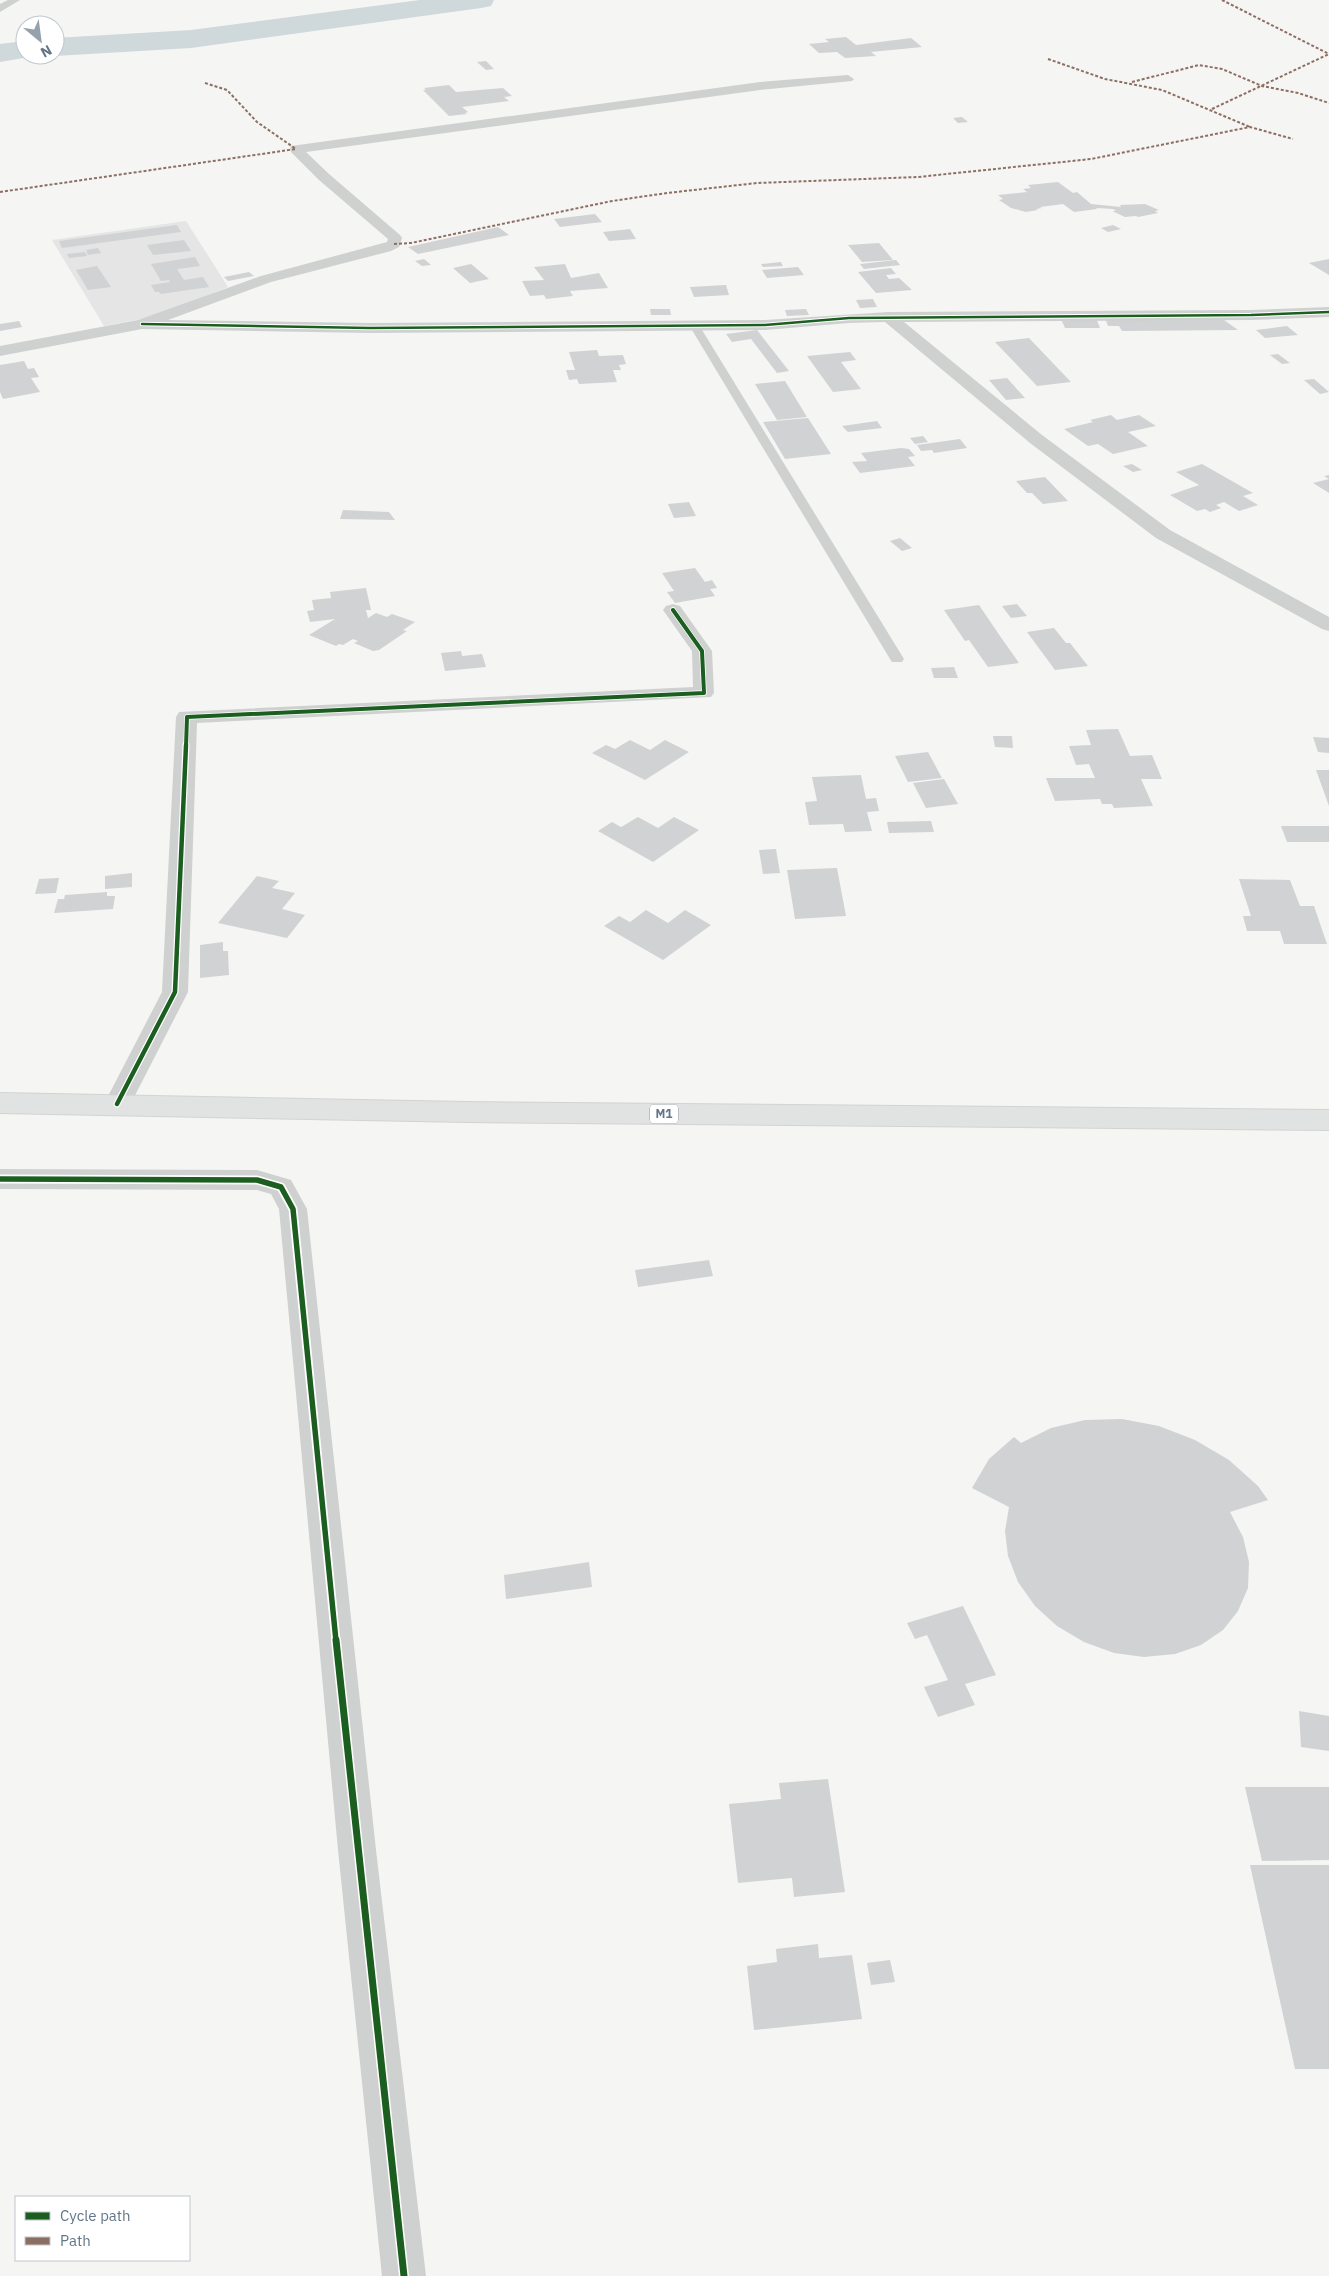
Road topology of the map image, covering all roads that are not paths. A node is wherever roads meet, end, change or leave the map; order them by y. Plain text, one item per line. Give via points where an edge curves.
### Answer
1 (15, 0) edge
2 (0, 9) edge
3 (848, 80) dead end
4 (1329, 312) edge
5 (888, 317) junction
6 (142, 324) junction
7 (694, 326) junction
8 (0, 351) edge
9 (673, 610) dead end
10 (1329, 625) edge
11 (897, 659) dead end
12 (0, 1103) edge
13 (117, 1104) junction
14 (1329, 1120) edge
15 (0, 1179) edge
16 (404, 2276) edge

1 - 2 street
3 - 6 street via 760,86 296,149 395,238 394,244 238,288
4 - 5 street
5 - 7 street
5 - 10 street via 1036,439 1163,534
6 - 7 street via 370,328
6 - 8 street
7 - 11 lane
9 - 13 street via 702,651 704,694 187,717 175,992
12 - 13 highway, M1
13 - 14 highway, M1 via 467,1112
15 - 16 street via 257,1180 281,1187 293,1209 357,1850

